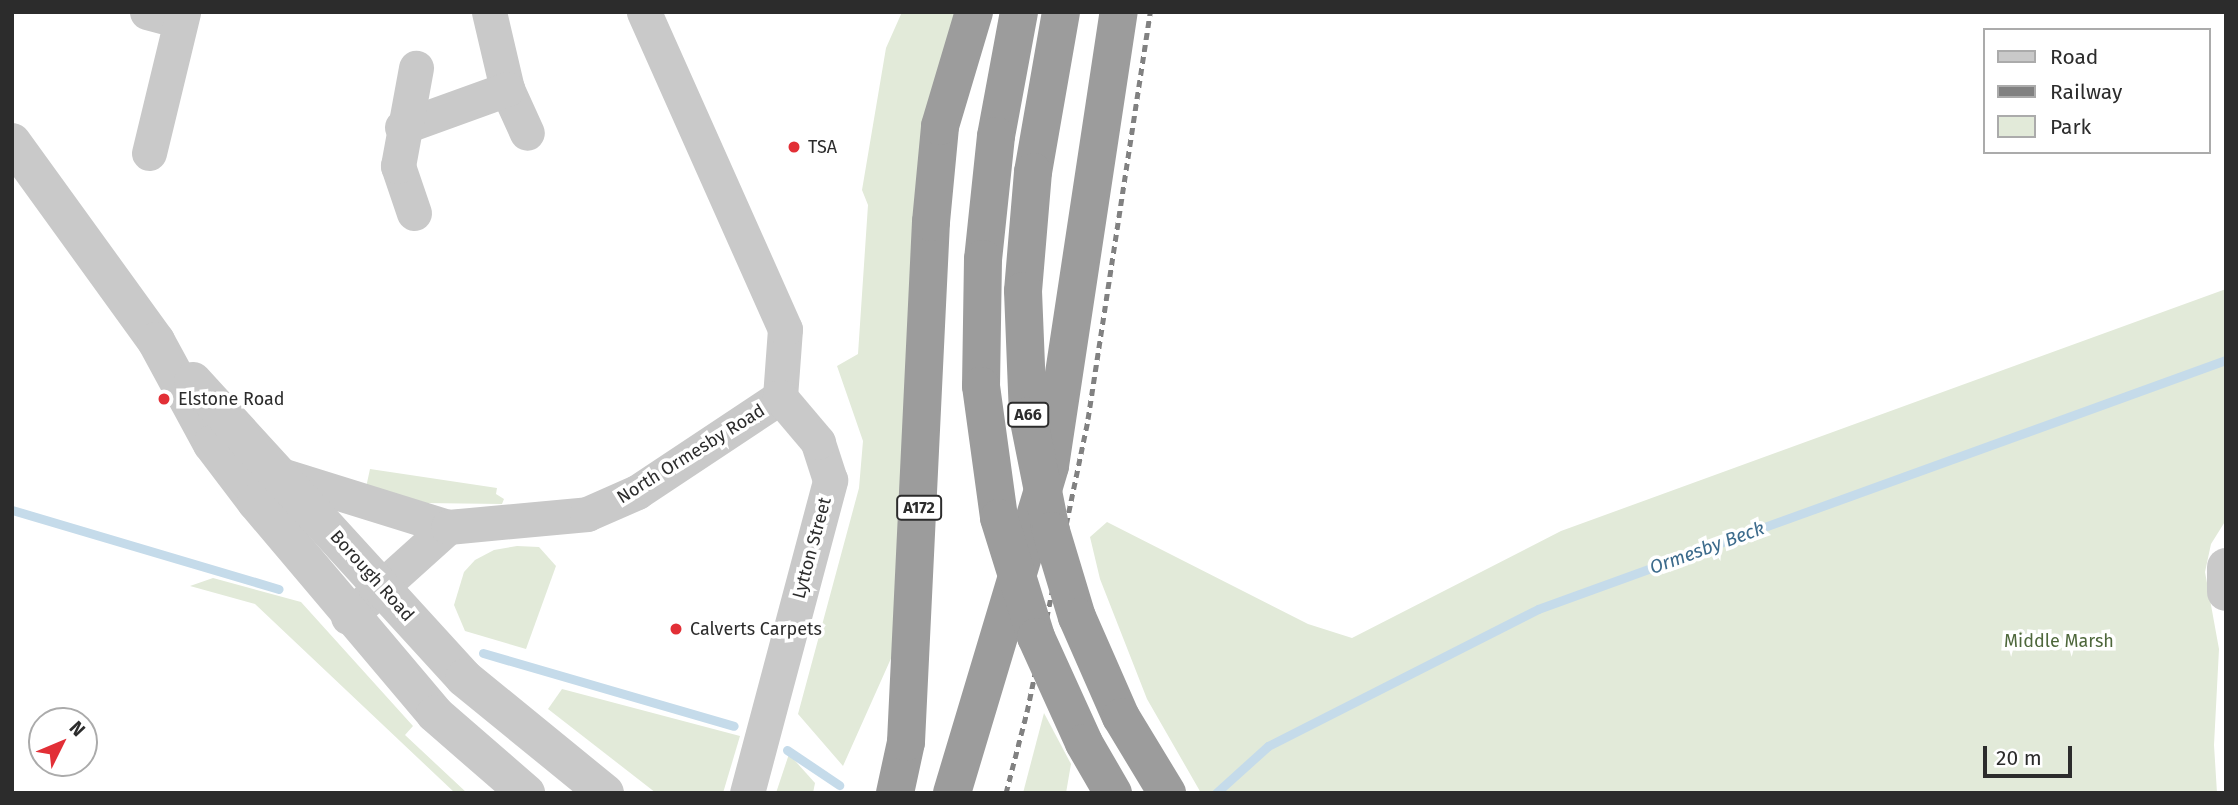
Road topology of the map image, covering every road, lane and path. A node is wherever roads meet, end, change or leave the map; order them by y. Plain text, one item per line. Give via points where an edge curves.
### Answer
1 (147, 12) edge
2 (489, 12) edge
3 (644, 12) edge
4 (974, 12) edge
5 (1019, 12) edge
6 (1060, 12) edge
7 (1119, 14) edge
8 (181, 16) edge
9 (416, 68) dead end
10 (507, 89) junction
11 (402, 127) junction
12 (527, 133) dead end
13 (12, 142) edge
14 (149, 153) dead end
15 (414, 213) dead end
16 (156, 341) junction
17 (780, 397) junction
18 (284, 476) junction
19 (448, 527) junction
20 (2226, 567) edge
21 (381, 587) junction
22 (2226, 592) edge
23 (348, 617) junction
24 (526, 793) edge
25 (605, 793) edge
26 (747, 793) edge
27 (895, 793) edge
28 (952, 793) edge
29 (1113, 793) edge
30 (1167, 793) edge

1 - 8 street
2 - 10 street
3 - 17 street, North Ormesby Road via 785,329
4 - 27 highway, A172 via 940,126 931,222 906,728
5 - 29 highway, A66, bridge via 996,136 984,258 981,386 999,518 1036,636 1084,743
6 - 30 highway, A66, bridge via 1030,198 1023,291 1028,416 1051,531 1077,617 1121,717
7 - 28 highway via 1050,466
8 - 14 street
9 - 11 street
10 - 11 street
10 - 12 street
11 - 15 street via 398,166
13 - 16 street, Borough Road
16 - 18 street, Borough Road
16 - 23 street, Borough Road via 212,444
17 - 19 street, North Ormesby Road via 637,492 587,514
17 - 26 street, Lytton Street via 818,442 830,480
18 - 19 street
18 - 21 street, Borough Road
19 - 21 street
20 - 22 street
21 - 23 street
21 - 25 street, Borough Road via 464,678
23 - 24 street, Borough Road via 435,714

